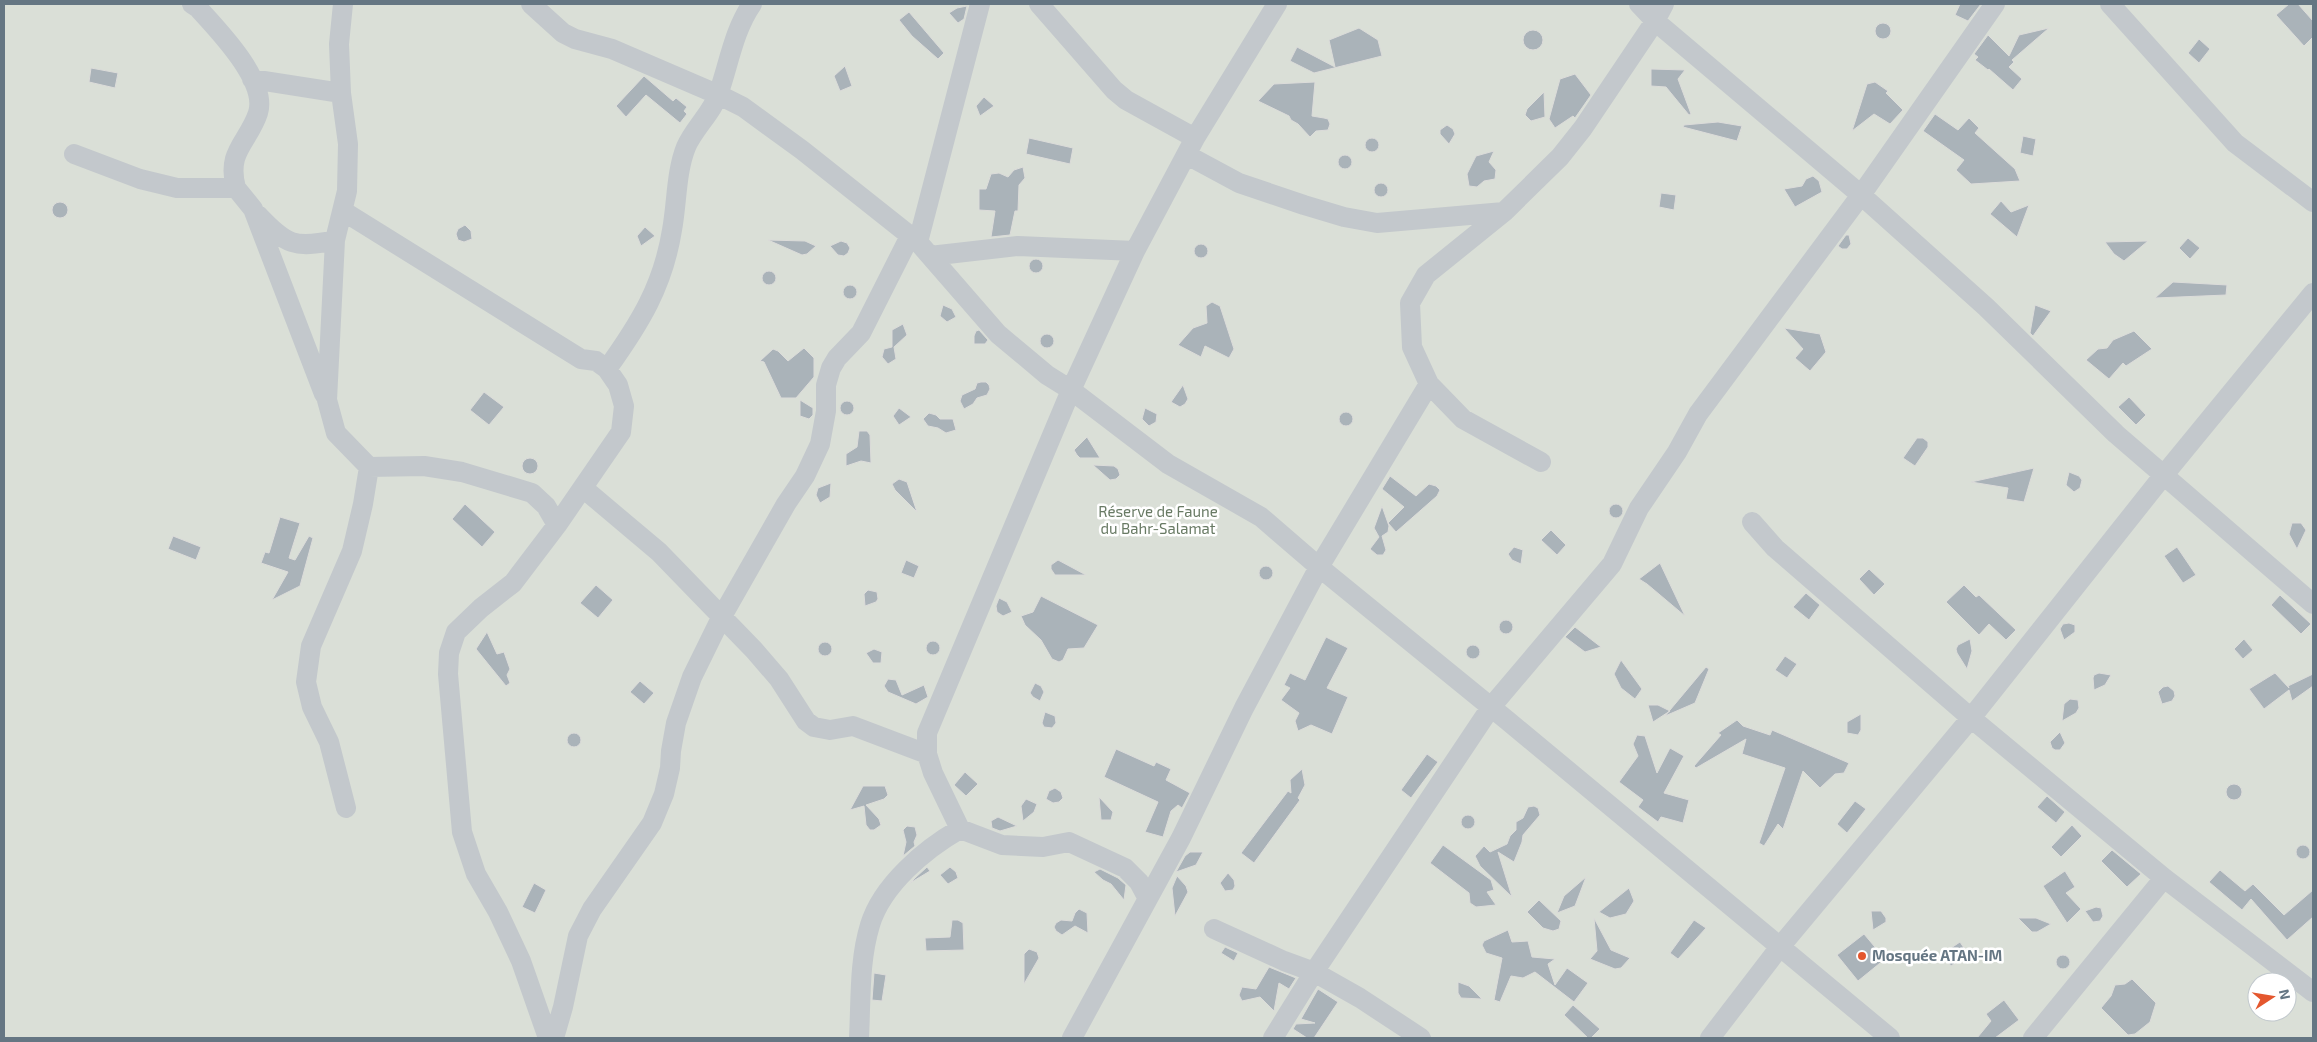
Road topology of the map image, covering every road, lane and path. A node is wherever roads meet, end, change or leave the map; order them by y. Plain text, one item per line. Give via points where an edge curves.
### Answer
1 (192, 4) edge
2 (343, 4) edge
3 (531, 4) edge
4 (752, 4) edge
5 (980, 4) edge
6 (1039, 4) edge
7 (1277, 4) edge
8 (1639, 4) edge
9 (1996, 4) edge
10 (2110, 4) edge
11 (1660, 12) edge
12 (252, 80) junction
13 (341, 93) junction
14 (719, 95) junction
15 (1191, 147) junction
16 (74, 154) dead end
17 (236, 188) junction
18 (1862, 194) junction
19 (2313, 202) edge
20 (253, 209) junction
21 (343, 211) junction
22 (1504, 212) junction
23 (335, 240) junction
24 (919, 245) junction
25 (1135, 251) junction
26 (2313, 293) edge
27 (607, 369) junction
28 (1429, 384) junction
29 (1071, 390) junction
30 (327, 400) junction
31 (1541, 462) dead end
32 (369, 467) junction
33 (2163, 476) junction
34 (583, 488) junction
35 (1752, 522) dead end
36 (557, 524) junction
37 (1319, 567) junction
38 (2313, 604) edge
39 (721, 618) junction
40 (1491, 707) junction
41 (1971, 718) junction
42 (927, 754) junction
43 (346, 808) dead end
44 (960, 829) junction
45 (2164, 878) junction
46 (1147, 897) junction
47 (1214, 929) dead end
48 (1779, 948) junction
49 (1314, 972) junction
50 (2313, 992) edge
51 (548, 1038) edge
52 (554, 1038) edge
53 (859, 1038) edge
54 (1072, 1038) edge
55 (1273, 1038) edge
56 (1422, 1038) edge
57 (1710, 1038) edge
58 (1890, 1038) edge
59 (2033, 1038) edge

1 - 12 street via 237,51
2 - 13 street
3 - 14 street via 574,39 612,49
4 - 14 street via 733,44
5 - 24 street
6 - 15 street via 1114,90
7 - 15 street
8 - 11 street
9 - 18 street
10 - 19 street via 2235,143
11 - 18 street
11 - 22 street via 1572,143
12 - 13 street
12 - 17 street via 258,112 235,158 232,172
13 - 21 street via 348,144 347,191
14 - 24 street via 743,107 802,150
14 - 27 street via 686,148 672,231 659,283 636,328
15 - 22 street via 1239,182 1352,218 1377,222
15 - 25 street
16 - 17 street via 140,179 177,188
17 - 20 street
18 - 33 street
18 - 40 street via 1698,414 1639,508 1612,564
20 - 23 street via 280,236 295,245
20 - 30 street
21 - 23 street
21 - 27 street via 581,359 596,362
22 - 28 street via 1426,275 1410,304 1412,347
23 - 30 street
24 - 25 street
24 - 29 street via 998,334
24 - 39 street via 861,333 831,368 826,385 826,411 820,444 805,476
25 - 29 street
26 - 33 street
27 - 34 street via 618,385 624,406 620,432
28 - 31 street via 1463,419
28 - 37 street
29 - 37 street via 1168,464 1261,517
29 - 42 street via 927,733
30 - 32 street via 336,433
32 - 36 street via 424,466 462,472 523,490 532,493 546,506
32 - 43 street via 352,551 311,646 306,682 312,707 330,742
33 - 38 street
33 - 41 street
34 - 36 street
34 - 39 street via 659,552
35 - 41 street via 1775,548
36 - 51 street via 513,583 456,632 449,654 448,674 462,832 476,874 521,961
37 - 40 street
37 - 46 street via 1244,708 1181,838
39 - 42 street via 779,679 806,721 814,727 830,730 853,726
39 - 52 street via 692,677 676,722 664,794 652,823 592,908 578,936 564,1007
40 - 48 street
40 - 49 street
41 - 45 street
41 - 48 street
42 - 44 street
44 - 46 street via 1002,845 1043,847 1070,842 1125,868 1139,882
44 - 53 street via 904,870 878,907 870,924 862,965
45 - 50 street
45 - 59 street
46 - 54 street
47 - 49 street
48 - 57 street
48 - 58 street
49 - 55 street
49 - 56 street

